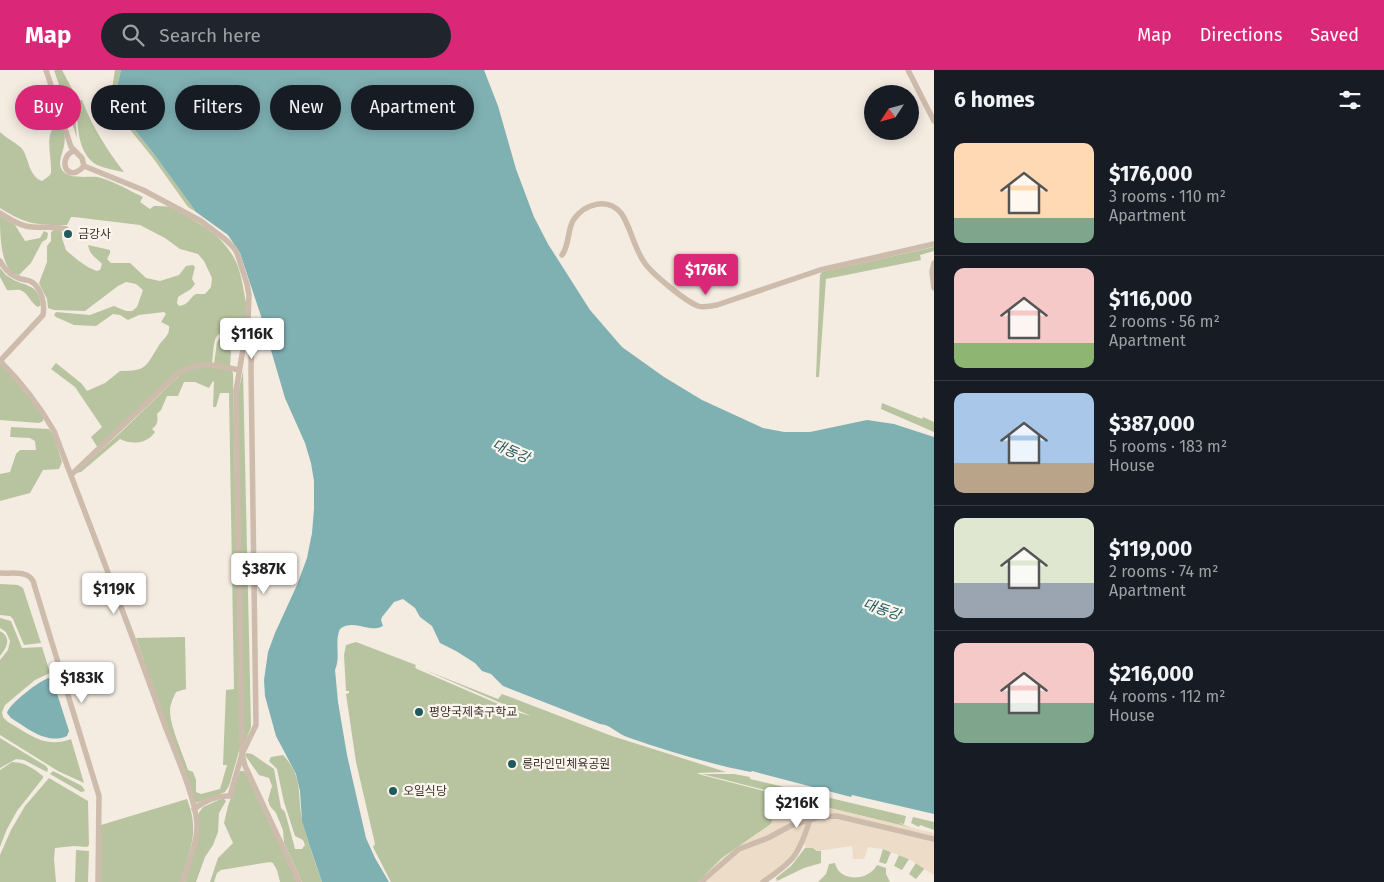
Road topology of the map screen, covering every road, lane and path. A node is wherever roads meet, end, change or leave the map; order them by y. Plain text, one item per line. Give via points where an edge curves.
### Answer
1 (46, 70) edge
2 (908, 70) edge
3 (934, 121) edge
4 (73, 151) junction
5 (84, 166) junction
6 (0, 213) edge
7 (66, 229) dead end
8 (934, 244) edge
9 (562, 255) dead end
10 (0, 261) edge
11 (934, 263) edge
12 (934, 288) edge
13 (260, 330) dead end
14 (0, 361) edge
15 (239, 370) junction
16 (71, 475) junction
17 (0, 573) edge
18 (242, 754) junction
19 (194, 809) junction
20 (810, 820) junction
21 (934, 839) edge
22 (98, 882) edge
23 (182, 882) edge
24 (299, 882) edge
25 (702, 882) edge
26 (763, 882) edge

1 - 4 street
2 - 3 street
4 - 5 street via 82,158
4 - 5 street via 66,160 68,171 78,172
5 - 15 street via 188,213 234,248 244,272 248,296 248,320
6 - 7 street via 32,227
8 - 9 street via 820,270 705,307 687,299 649,268 638,252 622,215 608,206 592,205 574,219
10 - 14 street via 14,277 30,281 37,287 44,312
11 - 12 street
13 - 18 street via 252,331 251,369 256,725
14 - 16 street via 38,404 54,431
15 - 16 street via 198,365 181,371
15 - 18 street via 236,392
16 - 19 street
17 - 22 street via 29,575 36,590 99,796
18 - 19 street via 230,796 215,797
18 - 24 street
19 - 23 street via 196,836
20 - 21 street via 837,816
20 - 25 street via 739,848
20 - 26 street via 802,844 789,863

